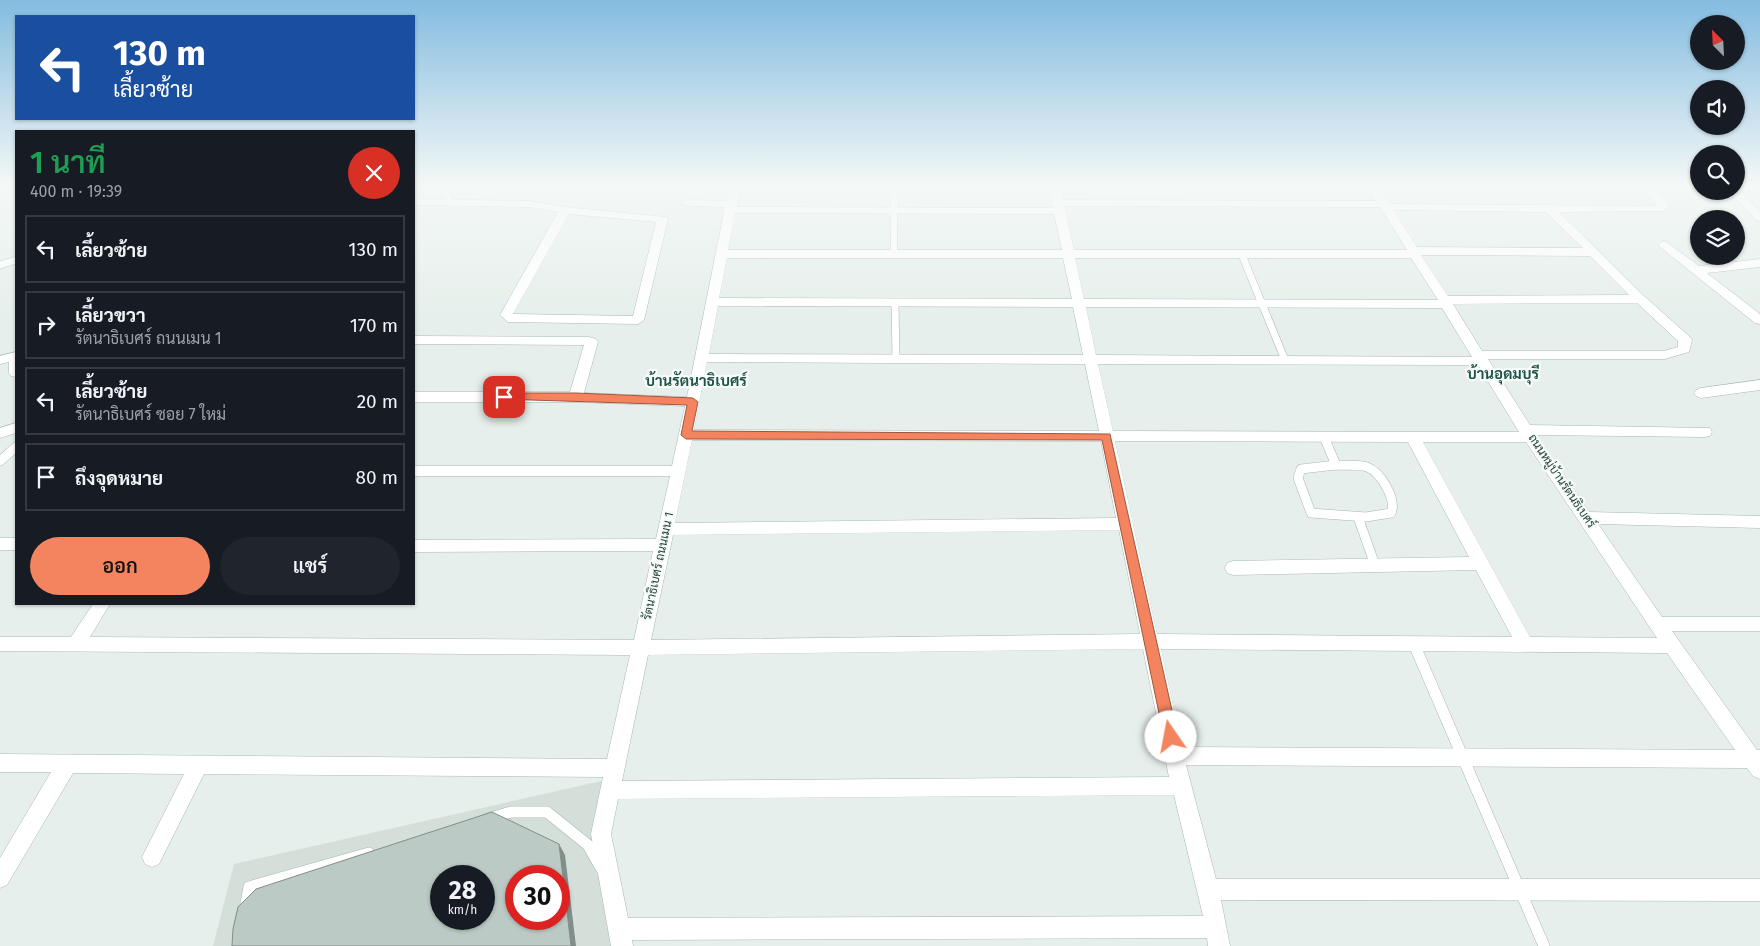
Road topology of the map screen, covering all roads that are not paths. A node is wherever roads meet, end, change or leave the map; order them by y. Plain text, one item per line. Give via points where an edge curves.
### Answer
1 (554, 230) edge
2 (659, 230) edge
3 (727, 230) edge
4 (894, 230) edge
5 (1063, 230) edge
6 (1399, 230) edge
7 (1571, 230) edge
8 (1664, 245) dead end
9 (1592, 252) junction
10 (1413, 253) junction
11 (722, 254) junction
12 (894, 254) junction
13 (1069, 254) junction
14 (1242, 255) junction
15 (15, 260) edge
16 (1760, 262) edge
17 (0, 265) edge
18 (1697, 270) junction
19 (1640, 299) junction
20 (712, 302) junction
21 (1445, 302) junction
22 (895, 303) junction
23 (1078, 304) junction
24 (1263, 304) junction
25 (1760, 320) edge
26 (415, 340) edge
27 (15, 356) edge
28 (701, 358) junction
29 (1480, 358) junction
30 (896, 359) junction
31 (1090, 359) junction
32 (0, 360) edge
33 (1285, 360) junction
34 (1760, 385) edge
35 (1701, 393) dead end
36 (415, 397) edge
37 (576, 397) junction
38 (693, 402) junction
39 (15, 428) edge
40 (1705, 432) dead end
41 (0, 433) edge
42 (1529, 433) junction
43 (686, 435) junction
44 (1106, 436) junction
45 (1413, 437) junction
46 (1324, 438) junction
47 (15, 448) edge
48 (0, 461) edge
49 (1336, 465) junction
50 (415, 471) edge
51 (678, 471) junction
52 (1358, 517) junction
53 (1587, 518) junction
54 (1760, 522) edge
55 (1125, 524) junction
56 (666, 529) junction
57 (0, 544) edge
58 (15, 544) edge
59 (662, 545) junction
60 (415, 546) edge
61 (1482, 563) junction
62 (1374, 565) junction
63 (1233, 568) dead end
64 (101, 605) edge
65 (1658, 624) junction
66 (1760, 624) edge
67 (1150, 641) junction
68 (0, 644) edge
69 (1414, 644) junction
70 (75, 645) junction
71 (1526, 645) junction
72 (1672, 646) junction
73 (640, 648) junction
74 (1175, 756) junction
75 (1463, 758) junction
76 (0, 763) edge
77 (1758, 763) edge
78 (67, 764) junction
79 (198, 765) junction
80 (614, 768) junction
81 (1181, 786) junction
82 (609, 790) junction
83 (473, 823) edge
84 (380, 850) edge
85 (152, 857) dead end
86 (0, 878) edge
87 (1208, 889) junction
88 (1520, 889) junction
89 (1760, 890) edge
90 (243, 921) edge
91 (1216, 936) edge
92 (619, 940) edge
93 (1544, 946) edge

1 - 2 street via 506,315 514,319 638,320
3 - 11 street, รัตนาธิเบศร์ ถนนเมน 1
4 - 12 lane
5 - 13 street
6 - 10 street, ถนนหมู่บ้านรัตนธิเบศร์
7 - 9 street
8 - 18 street
9 - 10 street
9 - 19 street
10 - 14 street
10 - 21 street, ถนนหมู่บ้านรัตนธิเบศร์
11 - 12 street
11 - 20 street, รัตนาธิเบศร์ ถนนเมน 1
12 - 13 street
13 - 14 street
13 - 23 street
14 - 24 lane
15 - 17 lane
16 - 18 street
18 - 25 street
19 - 21 street
19 - 29 street via 1685,340 1684,349 1664,355
20 - 22 street
20 - 28 street, รัตนาธิเบศร์ ถนนเมน 1
21 - 24 street
21 - 29 street, ถนนหมู่บ้านรัตนธิเบศร์
22 - 23 street
22 - 30 lane
23 - 24 street
23 - 31 street
24 - 33 lane
26 - 37 street via 589,341
27 - 32 street
28 - 30 street
28 - 38 street, รัตนาธิเบศร์ ถนนเมน 1
29 - 33 street
29 - 42 street, ถนนหมู่บ้านรัตนธิเบศร์
30 - 31 street
31 - 33 street
31 - 44 street
34 - 35 street
36 - 37 street
37 - 38 street
38 - 43 street, รัตนาธิเบศร์ ถนนเมน 1
39 - 41 street
40 - 42 street
42 - 45 street
42 - 53 street, ถนนหมู่บ้านรัตนธิเบศร์
43 - 44 street
43 - 51 street, รัตนาธิเบศร์ ถนนเมน 1
44 - 46 street
44 - 55 street
45 - 46 street
45 - 61 street
46 - 49 lane
47 - 48 lane
49 - 52 lane via 1372,469 1379,474 1390,496 1393,512
49 - 52 lane via 1307,467 1299,472 1308,509 1311,514 1319,516
50 - 51 street
51 - 56 street, รัตนาธิเบศร์ ถนนเมน 1
52 - 62 lane
53 - 54 street
53 - 65 street, ถนนหมู่บ้านรัตนธิเบศร์
55 - 56 street
55 - 67 street
56 - 59 street, รัตนาธิเบศร์ ถนนเมน 1
57 - 58 street
59 - 60 street
59 - 73 street, รัตนาธิเบศร์ ถนนเมน 1
61 - 62 street
61 - 71 street
62 - 63 street
64 - 70 street
65 - 66 street
65 - 72 street, ถนนหมู่บ้านรัตนธิเบศร์
67 - 69 street
67 - 73 street
67 - 74 street
68 - 70 street
69 - 71 street
69 - 75 lane
70 - 73 street
71 - 72 street
72 - 77 street, ถนนหมู่บ้านรัตนธิเบศร์
73 - 80 street, รัตนาธิเบศร์ ถนนเมน 1
74 - 75 street
74 - 81 street
75 - 77 street
75 - 88 lane
76 - 78 street
78 - 79 street
78 - 86 street
79 - 80 street
79 - 85 street
80 - 82 street, รัตนาธิเบศร์ ถนนเมน 1
81 - 82 street
81 - 87 street
82 - 92 street, รัตนาธิเบศร์ ถนนเมน 1 via 601,834
83 - 92 lane via 511,812 547,812 588,845 602,872
84 - 90 lane via 249,887
87 - 88 street
87 - 91 street
88 - 89 street
88 - 93 lane
91 - 92 street

